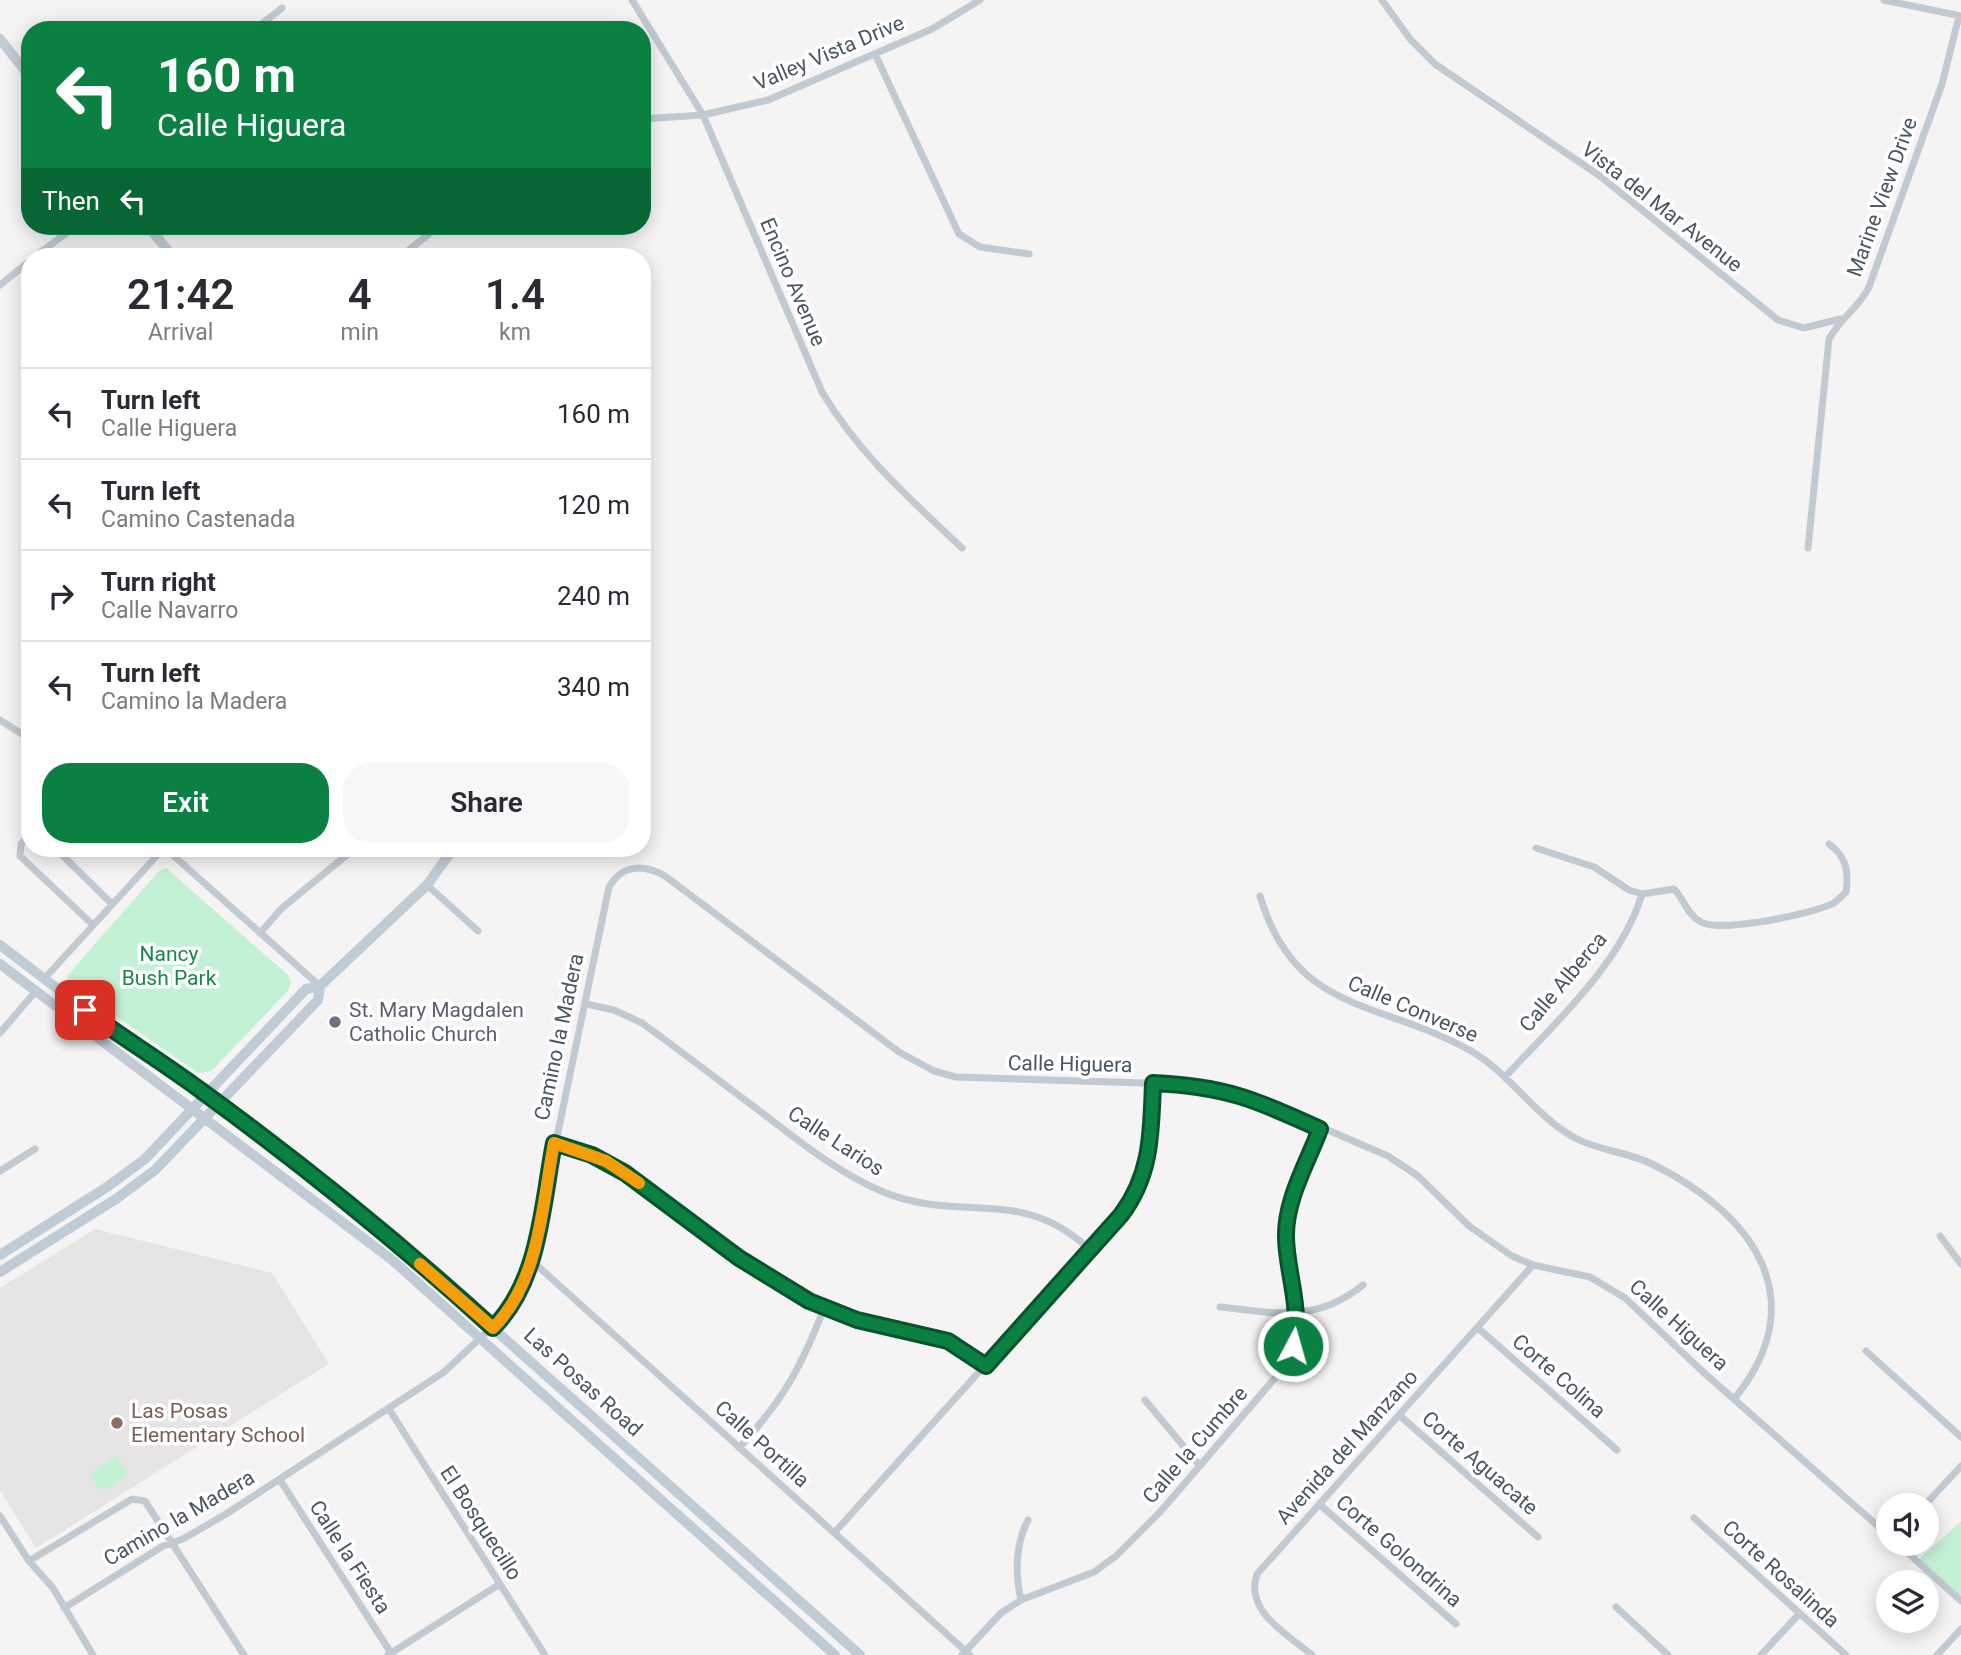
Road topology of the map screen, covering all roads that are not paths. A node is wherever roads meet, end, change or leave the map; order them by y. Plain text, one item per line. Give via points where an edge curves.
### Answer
1 (632, 0) edge
2 (980, 0) edge
3 (1382, 0) edge
4 (1884, 0) edge
5 (282, 8) dead end
6 (1960, 16) edge
7 (265, 21) edge
8 (645, 21) edge
9 (651, 31) edge
10 (0, 39) edge
11 (875, 54) junction
12 (21, 66) edge
13 (703, 115) junction
14 (651, 118) edge
15 (64, 235) edge
16 (428, 235) edge
17 (46, 248) edge
18 (411, 248) edge
19 (1029, 254) dead end
20 (21, 268) edge
21 (0, 285) edge
22 (1840, 319) junction
23 (962, 548) dead end
24 (1808, 548) dead end
25 (0, 720) edge
26 (21, 732) edge
27 (1829, 844) dead end
28 (1536, 848) dead end
29 (21, 857) edge
30 (64, 857) edge
31 (156, 857) edge
32 (173, 857) edge
33 (344, 857) edge
34 (447, 857) edge
35 (631, 868) joint
36 (427, 885) junction
37 (1642, 894) junction
38 (1260, 896) dead end
39 (112, 904) junction
40 (93, 925) junction
41 (478, 931) dead end
42 (260, 933) junction
43 (0, 945) edge
44 (0, 964) edge
45 (44, 979) junction
46 (320, 986) junction
47 (35, 992) junction
48 (586, 1004) junction
49 (0, 1033) edge
50 (1504, 1077) junction
51 (1153, 1083) junction
52 (207, 1095) junction
53 (220, 1104) junction
54 (193, 1110) junction
55 (205, 1120) junction
56 (1320, 1129) junction
57 (554, 1143) junction
58 (35, 1149) dead end
59 (0, 1171) edge
60 (1940, 1236) dead end
61 (1090, 1250) junction
62 (0, 1255) edge
63 (531, 1260) junction
64 (1961, 1264) edge
65 (1534, 1265) junction
66 (0, 1272) edge
67 (1363, 1285) dead end
68 (1220, 1307) dead end
69 (824, 1308) junction
70 (1297, 1313) junction
71 (493, 1328) junction
72 (1478, 1328) junction
73 (482, 1338) junction
74 (1866, 1351) dead end
75 (986, 1366) junction
76 (1735, 1398) junction
77 (1145, 1399) dead end
78 (389, 1409) junction
79 (1399, 1415) junction
80 (1961, 1437) edge
81 (739, 1448) junction
82 (1617, 1450) dead end
83 (1200, 1466) junction
84 (1961, 1466) edge
85 (280, 1480) junction
86 (1936, 1493) edge
87 (1319, 1504) junction
88 (0, 1516) edge
89 (1694, 1518) dead end
90 (1028, 1520) dead end
91 (1876, 1524) edge
92 (835, 1532) junction
93 (1538, 1537) dead end
94 (173, 1543) junction
95 (1911, 1556) edge
96 (29, 1561) junction
97 (500, 1584) junction
98 (1021, 1600) junction
99 (1961, 1601) edge
100 (1616, 1607) dead end
101 (64, 1608) junction
102 (1799, 1614) junction
103 (1456, 1624) dead end
104 (1961, 1629) edge
105 (389, 1654) edge
106 (966, 1654) edge
107 (93, 1655) edge
108 (244, 1655) edge
109 (545, 1655) edge
110 (835, 1655) edge
111 (860, 1655) edge
112 (1312, 1655) edge
113 (1668, 1655) edge
114 (1761, 1655) edge
115 (1846, 1655) edge
116 (1937, 1655) edge

1 - 8 street, Encino Avenue
2 - 11 street, Valley Vista Drive via 932,29
3 - 22 street, Vista del Mar Avenue via 1435,64 1600,176 1778,320 1804,328
4 - 6 street
5 - 7 street
6 - 22 street, Marine View Drive via 1942,84 1869,287
9 - 13 street, Encino Avenue
10 - 12 main road
11 - 13 street, Valley Vista Drive via 768,100
11 - 19 street via 959,234 980,247
13 - 14 street, Valley Vista Drive
13 - 23 street, Encino Avenue via 822,392 841,425 874,464
15 - 17 street
16 - 18 street
20 - 21 street
22 - 24 street, Marine View Drive via 1827,350
25 - 26 street
27 - 37 street via 1844,860 1846,892 1821,908 1734,927 1718,926 1695,918 1674,889
28 - 37 street via 1594,867
29 - 40 street
30 - 39 street
31 - 39 street
32 - 42 street
33 - 42 street via 282,908
34 - 36 main road
35 - 48 street, Camino la Madera via 609,887
35 - 51 street, Calle Higuera via 647,867 665,876 878,1036 934,1071 968,1079
36 - 41 street
36 - 46 main road
37 - 50 street, Calle Alberca via 1628,930 1607,961
38 - 50 street, Calle Converse via 1280,946 1319,986 1471,1051
39 - 40 street
40 - 45 street
42 - 46 street
43 - 45 main road, Las Posas Road
44 - 47 main road, Las Posas Road
45 - 52 main road, Las Posas Road
46 - 52 main road via 306,989
46 - 53 main road via 318,1000
47 - 49 street
47 - 54 main road, Las Posas Road
48 - 57 street, Camino la Madera
48 - 61 street, Calle Larios via 642,1023 860,1181 933,1206 1033,1213 1056,1223
50 - 76 street, Calle Converse via 1564,1132 1663,1170 1717,1207 1746,1235 1768,1280 1772,1318 1763,1355
51 - 56 street, Calle Higuera via 1195,1085 1244,1095
51 - 61 street via 1152,1137 1142,1180 1128,1206
52 - 53 main road, Las Posas Road
52 - 54 main road
53 - 55 main road
53 - 71 main road, Las Posas Road via 362,1215
54 - 55 main road, Las Posas Road
54 - 62 main road via 120,1179
55 - 66 main road via 136,1185
55 - 73 main road, Las Posas Road via 391,1259
56 - 65 street, Calle Higuera via 1403,1165 1469,1227
56 - 70 street, Calle la Cumbre via 1287,1216 1287,1251
57 - 63 street, Camino la Madera
57 - 69 street via 616,1167 739,1258
58 - 59 street
60 - 64 street
61 - 75 street
63 - 71 street, Camino la Madera via 520,1293
63 - 81 street, Calle Portilla
65 - 72 street, Avenida del Manzano
65 - 76 street, Calle Higuera via 1577,1273 1614,1290
67 - 70 street via 1324,1309
68 - 70 street
69 - 75 street via 948,1341
69 - 81 street via 798,1374
70 - 83 street, Calle la Cumbre via 1286,1363
71 - 73 street, Camino la Madera
71 - 111 main road, Las Posas Road
72 - 79 street, Avenida del Manzano
72 - 82 street, Corte Colina
73 - 78 street, Camino la Madera via 444,1372
73 - 110 main road, Las Posas Road
74 - 80 street
75 - 92 street
76 - 91 street, Calle Higuera
77 - 83 street
78 - 85 street, Camino la Madera
78 - 97 street, El Bosquecillo
79 - 87 street, Avenida del Manzano
79 - 93 street, Corte Aguacate
81 - 92 street, Calle Portilla
83 - 98 street, Calle la Cumbre via 1133,1541 1105,1565
84 - 86 street
85 - 94 street, Camino la Madera
85 - 105 street, Calle la Fiesta
87 - 103 street, Corte Golondrina
87 - 112 street, Avenida del Manzano via 1261,1568 1253,1591 1263,1612
88 - 96 street
89 - 102 street, Corte Rosalinda
90 - 98 street via 1021,1533 1017,1565
92 - 106 street, Calle Portilla
94 - 96 street via 150,1506 138,1498
94 - 101 street, Camino la Madera
94 - 108 street
95 - 99 street
96 - 101 street
97 - 105 street
97 - 109 street, El Bosquecillo
98 - 106 street, Calle la Cumbre via 1001,1614
100 - 113 street
101 - 107 street
102 - 114 street
102 - 115 street, Corte Rosalinda
104 - 116 street

